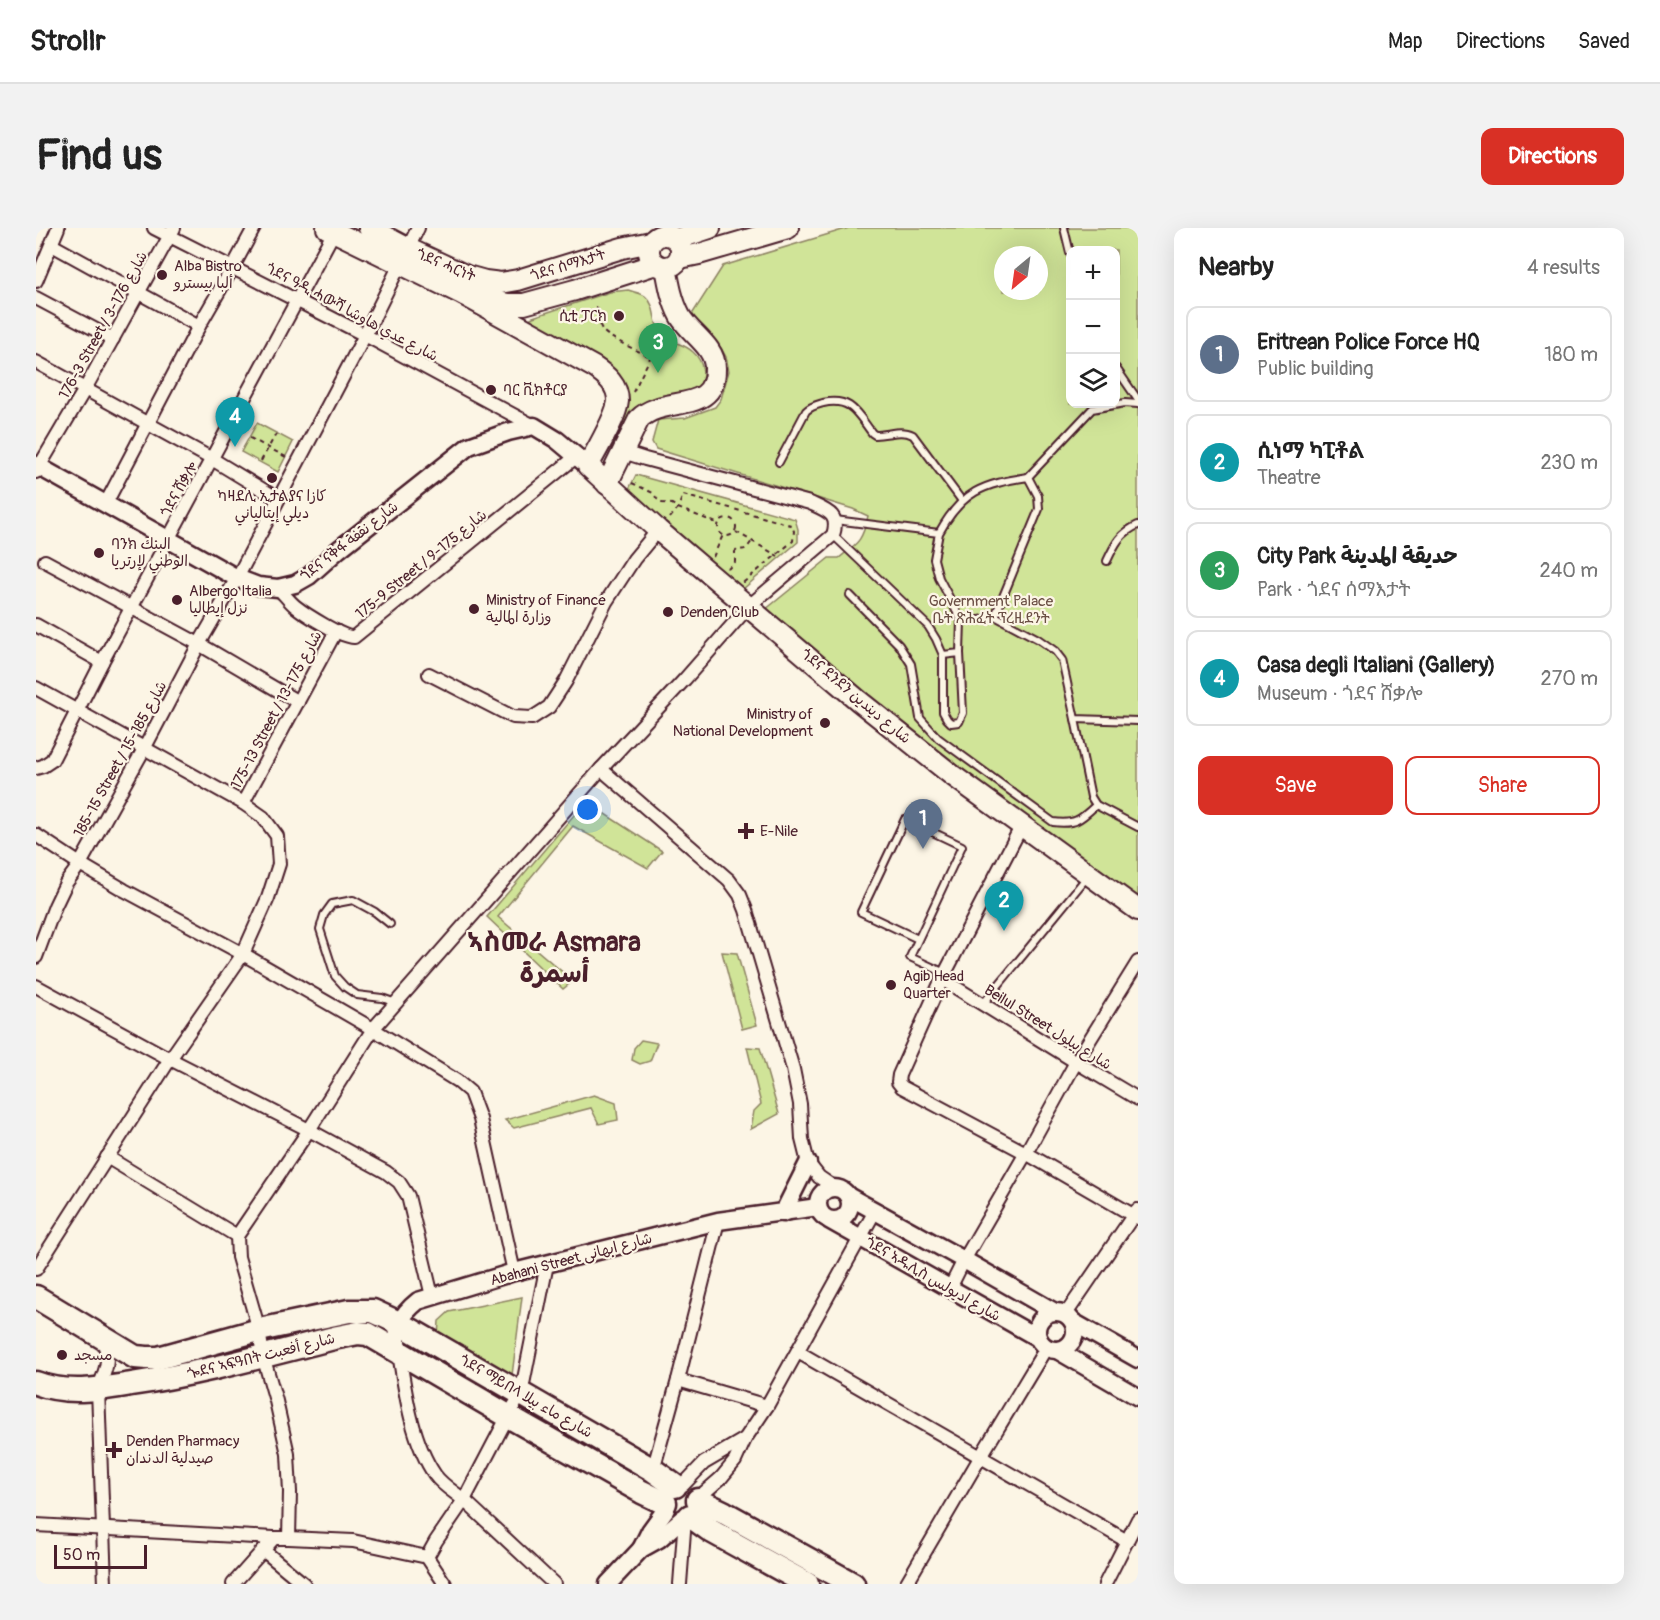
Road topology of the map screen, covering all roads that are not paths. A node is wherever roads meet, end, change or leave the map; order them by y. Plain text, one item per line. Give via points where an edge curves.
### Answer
1 (58, 228) edge
2 (154, 228) edge
3 (254, 228) edge
4 (369, 228) edge
5 (418, 228) edge
6 (710, 228) edge
7 (788, 228) edge
8 (1064, 228) edge
9 (332, 229) edge
10 (172, 232) edge
11 (664, 244) edge
12 (52, 245) junction
13 (1069, 246) edge
14 (403, 256) junction
15 (233, 267) junction
16 (518, 280) junction
17 (36, 281) edge
18 (485, 281) joint
19 (138, 292) junction
20 (464, 296) junction
21 (36, 298) edge
22 (297, 300) junction
23 (524, 304) junction
24 (199, 327) junction
25 (525, 328) junction
26 (364, 335) junction
27 (113, 339) junction
28 (36, 362) edge
29 (1120, 376) edge
30 (85, 389) junction
31 (1138, 402) edge
32 (1120, 404) edge
33 (1092, 408) edge
34 (149, 424) junction
35 (534, 426) junction
36 (623, 452) junction
37 (212, 459) junction
38 (583, 461) junction
39 (779, 462) dead end
40 (37, 468) edge
41 (1028, 477) junction
42 (607, 484) junction
43 (278, 499) junction
44 (962, 501) junction
45 (105, 505) junction
46 (836, 520) junction
47 (663, 524) junction
48 (1138, 525) edge
49 (939, 533) junction
50 (833, 535) junction
51 (168, 539) junction
52 (45, 561) dead end
53 (1107, 561) dead end
54 (237, 578) junction
55 (278, 588) junction
56 (850, 595) dead end
57 (749, 606) junction
58 (133, 608) junction
59 (995, 616) junction
60 (961, 620) junction
61 (36, 625) edge
62 (336, 631) junction
63 (199, 644) junction
64 (960, 653) junction
65 (942, 655) junction
66 (102, 662) junction
67 (429, 674) dead end
68 (36, 688) edge
69 (298, 702) junction
70 (77, 711) junction
71 (1075, 719) junction
72 (1138, 721) edge
73 (144, 749) junction
74 (42, 766) edge
75 (601, 769) junction
76 (243, 804) junction
77 (1096, 806) junction
78 (1021, 826) junction
79 (1138, 827) edge
80 (36, 835) edge
81 (80, 864) junction
82 (1089, 874) junction
83 (1138, 909) edge
84 (390, 924) dead end
85 (918, 939) junction
86 (243, 954) junction
87 (36, 957) edge
88 (1138, 962) edge
89 (944, 976) junction
90 (36, 986) edge
91 (396, 1003) junction
92 (982, 1004) junction
93 (373, 1029) junction
94 (170, 1059) junction
95 (1076, 1062) junction
96 (1138, 1099) edge
97 (309, 1130) junction
98 (1026, 1153) junction
99 (107, 1157) junction
100 (808, 1163) junction
101 (842, 1192) junction
102 (875, 1211) junction
103 (783, 1213) junction
104 (824, 1213) junction
105 (1137, 1214) edge
106 (718, 1221) junction
107 (237, 1236) junction
108 (861, 1237) junction
109 (964, 1260) junction
110 (547, 1264) junction
111 (36, 1269) edge
112 (514, 1272) junction
113 (950, 1288) junction
114 (432, 1296) junction
115 (36, 1297) edge
116 (1064, 1316) junction
117 (399, 1323) junction
118 (259, 1330) junction
119 (368, 1334) joint
120 (103, 1338) junction
121 (1047, 1345) junction
122 (398, 1352) junction
123 (798, 1352) junction
124 (263, 1356) junction
125 (1138, 1359) edge
126 (678, 1380) junction
127 (36, 1383) edge
128 (98, 1389) junction
129 (521, 1394) junction
130 (1138, 1397) edge
131 (767, 1406) junction
132 (508, 1416) junction
133 (745, 1438) junction
134 (981, 1456) junction
135 (653, 1470) junction
136 (464, 1500) junction
137 (682, 1504) junction
138 (1138, 1519) edge
139 (36, 1525) edge
140 (104, 1529) junction
141 (274, 1538) junction
142 (288, 1539) junction
143 (1127, 1541) junction
144 (263, 1550) junction
145 (427, 1557) junction
146 (105, 1584) edge
147 (233, 1584) edge
148 (304, 1584) edge
149 (445, 1584) edge
150 (554, 1584) edge
151 (608, 1584) edge
152 (680, 1584) edge
153 (807, 1584) edge
154 (853, 1584) edge
155 (906, 1584) edge
156 (1105, 1584) edge

1 - 12 street
2 - 10 street, ጎደና ዓዲ ሓውሻ شارع عدي هاوشا
3 - 15 street
4 - 14 main road
5 - 14 street, 185-15 Street / شارع 185-15
6 - 11 main road, ጎደና ሰማእታት
7 - 11 main road, ጎደና ሰማእታት via 699,254
8 - 13 lane
9 - 14 main road
9 - 22 street, ጎደና ሸቃሎ
10 - 15 street, ጎደና ዓዲ ሓውሻ شارع عدي هاوشا
10 - 19 street, 176-3 Street / شارع 176-3
11 - 16 main road, ጎደና ሰማእታት via 622,248
11 - 23 main road, ጎደና ሰማእታት via 575,290
11 - 36 main road via 673,302 681,318 711,353 715,377 706,396 646,412
12 - 17 street
12 - 19 street
14 - 18 main road, ጎደና ሓርነት
14 - 20 main road
14 - 26 street, 185-15 Street / شارع 185-15
15 - 22 street, ጎደና ዓዲ ሓውሻ شارع عدي هاوشا
15 - 24 street
16 - 18 main road, ጎደና ሰማእታት
16 - 23 main road
19 - 24 street
19 - 27 street, 176-3 Street / شارع 176-3
20 - 23 main road, ጎደና ሰማእታት
20 - 25 main road
21 - 27 street
22 - 26 street, ጎደና ዓዲ ሓውሻ شارع عدي هاوشا
22 - 37 street, ጎደና ሸቃሎ
23 - 25 main road
24 - 34 street
25 - 38 main road via 604,374 616,391 618,401 613,416
26 - 35 street, ጎደና ዓዲ ሓውሻ شارع عدي هاوشا
26 - 43 street, 185-15 Street / شارع 185-15
27 - 30 street, 176-3 Street / شارع 176-3
28 - 30 street
29 - 31 lane
30 - 34 street
30 - 40 street, 176-3 Street / شارع 176-3
31 - 32 lane
33 - 41 lane
34 - 37 street
34 - 45 street
35 - 38 street
35 - 55 street, ጎደና ናቅፋ شارع نقفة via 469,446 309,576
36 - 42 main road
36 - 46 street via 810,503 828,511
37 - 43 street
37 - 51 street, ጎደና ሸቃሎ
38 - 42 main road, ጎደና ደንደን شارع ديندين
38 - 62 street, 175-9 Street / شارع 175-9 via 360,634 349,638
39 - 44 lane via 806,411 812,406 843,402 875,435 913,435
40 - 45 street
41 - 44 lane via 975,491
41 - 59 lane via 1038,496 1039,509
42 - 47 main road, ጎደና ደንደን شارع ديندين
43 - 54 street, 185-15 Street / شارع 185-15
44 - 49 lane
45 - 51 street
46 - 49 lane
46 - 50 street
47 - 57 main road, ጎደና ደንደን شارع ديندين
47 - 67 street via 606,602 549,707 532,718 513,717
48 - 53 lane via 1126,530
49 - 60 lane via 934,559 939,578
50 - 57 street
50 - 65 lane via 928,626
51 - 54 street
51 - 58 street, ጎደና ሸቃሎ
52 - 58 street
54 - 55 street
54 - 63 street, 185-15 Street / شارع 185-15
55 - 62 street, 175-9 Street / شارع 175-9 via 300,609
56 - 77 lane via 899,645 911,664 920,718 938,738 1053,822 1068,824 1080,820
57 - 75 street
57 - 78 main road, ጎደና ደንደን شارع ديندين via 942,768
58 - 63 street
58 - 66 street, ጎደና ሸቃሎ
59 - 60 lane
59 - 71 lane via 1038,639 1062,660
60 - 64 lane
61 - 66 street
62 - 69 street, 175-13 Street / شارع 175-13
63 - 69 street
63 - 73 street, 185-15 Street / شارع 185-15
64 - 65 lane
64 - 65 lane via 963,713 960,722 951,723 943,712
66 - 70 street, ጎደና ሸቃሎ
68 - 70 street
69 - 76 street, 175-13 Street / شارع 175-13
70 - 73 street
70 - 74 street, ጎደና ሸቃሎ via 52,760
71 - 72 lane
71 - 77 lane via 1087,783
73 - 76 street
73 - 81 street, 185-15 Street / شارع 185-15
75 - 91 street
75 - 100 street via 729,880 740,894 793,1069
76 - 86 street via 263,818 277,836 279,864
77 - 79 lane
78 - 82 main road, ጎደና ደንደን شارع ديندين
78 - 89 street
80 - 81 street
81 - 86 street
81 - 87 street, 185-15 Street / شارع 185-15 via 55,906
82 - 83 main road, ጎደና ደንደን شارع ديندين
82 - 92 lane
84 - 91 lane via 353,900 332,904 320,929 335,976 345,987 357,995
85 - 85 lane via 962,846 905,819 861,912
85 - 89 lane via 910,957
86 - 93 street
86 - 94 street
88 - 95 street
89 - 92 street, Beilul Street شارع بيلول
89 - 98 street via 898,1082
90 - 94 street
91 - 93 street
92 - 95 street, Beilul Street شارع بيلول
93 - 97 street
93 - 112 street via 470,1092 480,1119
94 - 97 street
94 - 99 street
95 - 96 street, Beilul Street شارع بيلول
95 - 98 street
97 - 107 street
97 - 114 street via 399,1182 408,1196
98 - 105 street
98 - 109 street
99 - 107 street
99 - 111 street
100 - 101 street via 819,1177
100 - 103 street
101 - 102 street, ጎደና ኣዱሊስ شارع اديولس
101 - 104 street via 830,1188 822,1193 819,1197
101 - 104 street via 851,1207 845,1216 840,1220
102 - 108 street
102 - 109 street, ጎደና ኣዱሊስ شارع اديولس
103 - 104 street, Abahani Street شارع ابهانى
103 - 106 street, Abahani Street شارع ابهانى
104 - 108 street, ጎደና ኣዱሊስ شارع اديولس
105 - 116 street
106 - 110 street, Abahani Street شارع ابهانى
106 - 126 street
107 - 118 street via 238,1257
108 - 113 street, ጎደና ኣዱሊስ شارع اديولس
108 - 123 street
109 - 113 street
109 - 116 street, ጎደና ኣዱሊስ شارع اديولس
110 - 112 street, Abahani Street شارع ابهانى
110 - 129 street
112 - 114 street, Abahani Street شارع ابهانى
113 - 121 street, ጎደና ኣዱሊስ شارع اديولس
114 - 117 street, Abahani Street شارع ابهانى via 417,1301
115 - 120 highway
116 - 121 street via 1075,1328 1073,1340 1069,1345
116 - 121 street via 1047,1313 1039,1321 1036,1332
116 - 125 street, ጎደና ኣዱሊስ شارع اديولس
117 - 118 highway, ጎደና ማይበላ شارع ماء بيلا via 373,1311 349,1311
117 - 122 street
117 - 129 highway, ጎደና ማይበላ شارع ماء بيلا
118 - 120 highway via 158,1358 135,1357
118 - 124 street
119 - 122 highway, ጎደና ማይበላ شارع ماء بيلا
119 - 124 highway, ጐደና ኣፍዓበት شارع أفعبت via 338,1337
120 - 128 street via 108,1362
121 - 130 street, ጎደና ኣዱሊስ شارع اديولس
121 - 134 street
122 - 132 highway, ጎደና ማይበላ شارع ماء بيلا
122 - 136 street via 425,1457 436,1476
123 - 131 street
123 - 134 street
124 - 128 highway, ጐደና ኣፍዓበት شارع أفعبت via 200,1372
124 - 142 street via 288,1454
126 - 131 street
126 - 135 street
127 - 128 highway, ጐደና ኣፍዓበት شارع أفعبت via 63,1390
128 - 140 street
129 - 132 street
129 - 135 highway, ጎደና ማይበላ شارع ماء بيلا
131 - 133 street
132 - 136 street
132 - 137 highway, ጎደና ማይበላ شارع ماء بيلا via 642,1492
133 - 137 street via 722,1478
133 - 137 street via 704,1463
134 - 143 street
134 - 155 street
135 - 137 highway, ጎደና ማይበላ شارع ماء بيلا
136 - 145 street
136 - 150 street
137 - 151 street via 659,1539 641,1549
137 - 152 street
137 - 153 highway, ጎደና ማይበላ شارع ماء بيلا via 711,1531
137 - 154 highway, ጎደና ማይበላ شارع ماء بيلا via 724,1513
138 - 143 street
139 - 140 street
140 - 141 street
140 - 146 street
141 - 142 street
141 - 144 street
142 - 145 street via 353,1541
143 - 156 street
144 - 147 street
144 - 148 street
145 - 149 street

